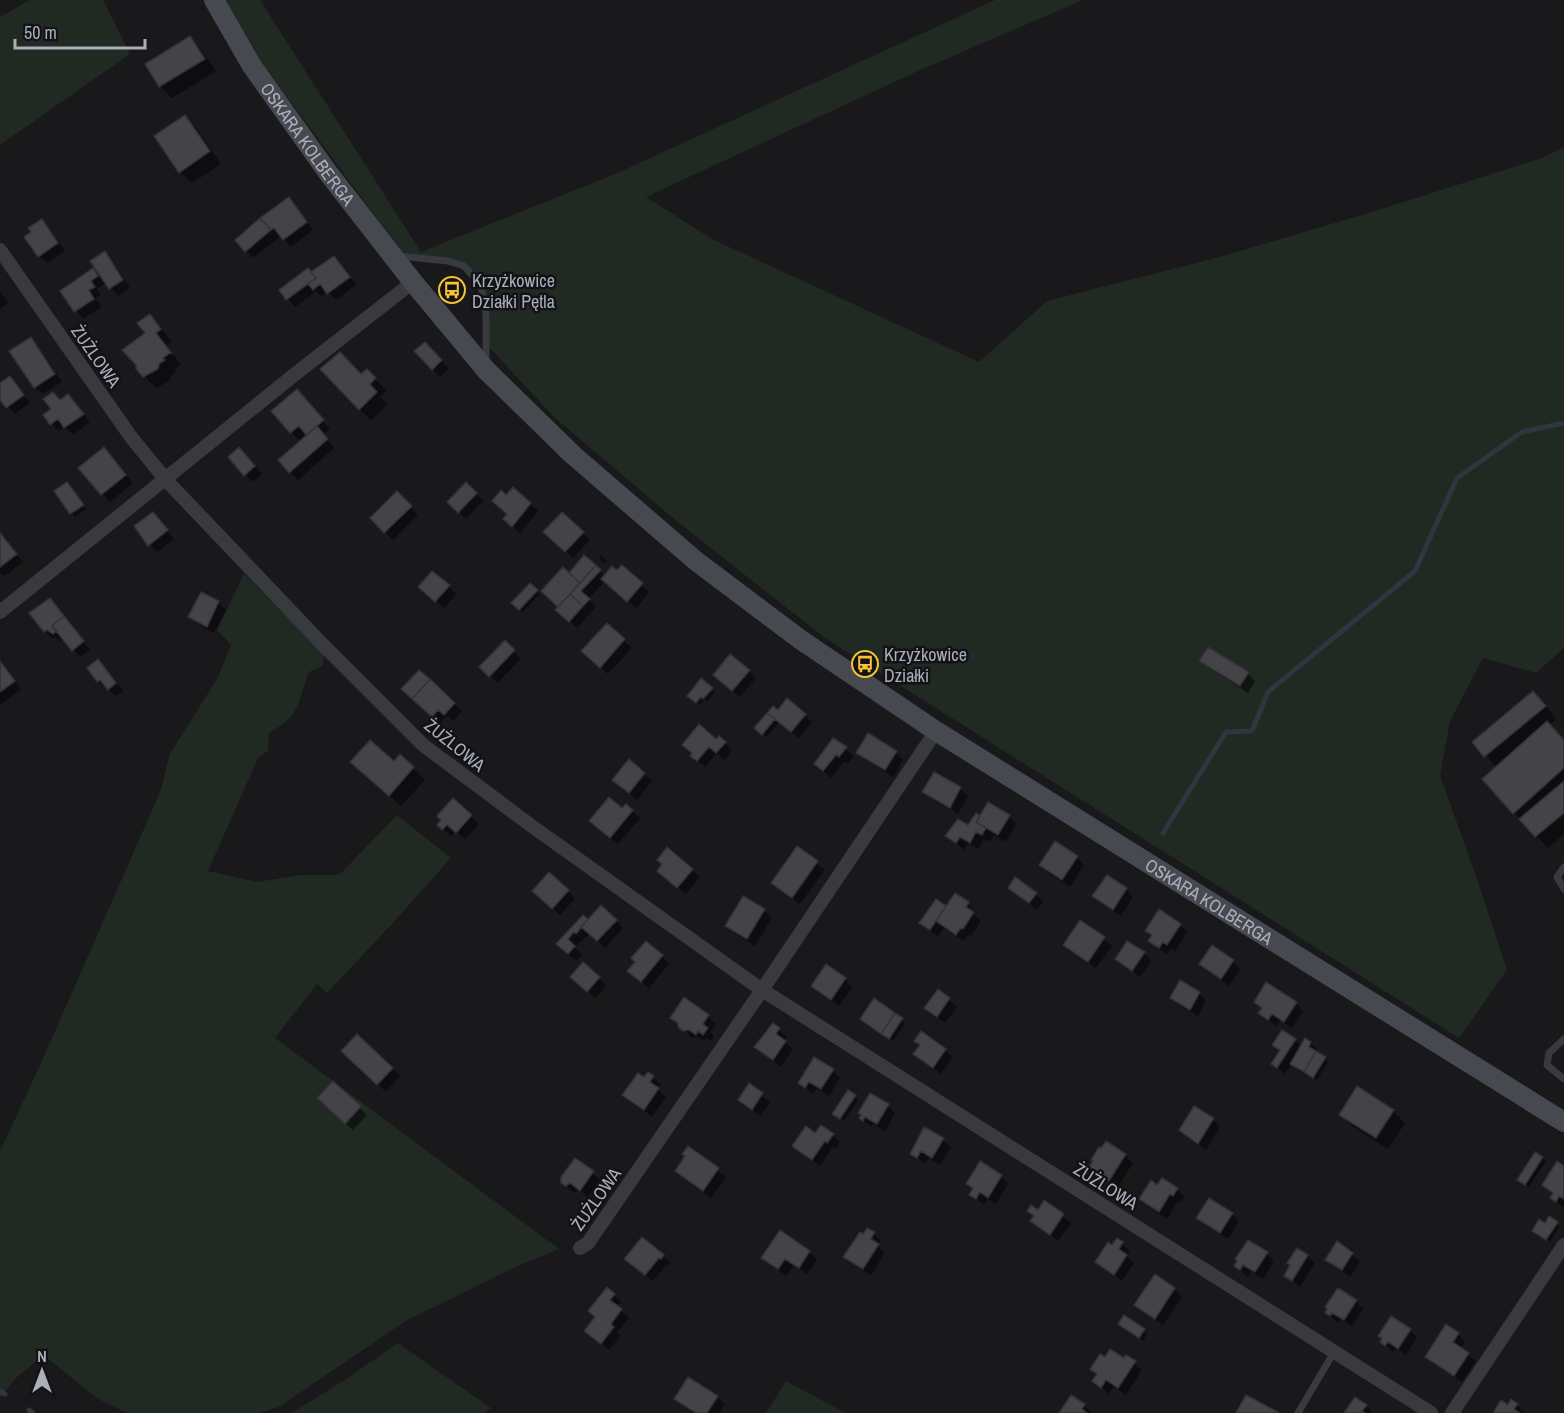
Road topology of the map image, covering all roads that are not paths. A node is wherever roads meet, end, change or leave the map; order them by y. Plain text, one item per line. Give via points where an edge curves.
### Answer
1 (214, 0) edge
2 (0, 250) edge
3 (392, 255) junction
4 (413, 282) junction
5 (486, 370) junction
6 (166, 480) junction
7 (0, 612) edge
8 (936, 730) junction
9 (1564, 867) edge
10 (1564, 889) edge
11 (762, 990) junction
12 (1564, 1039) edge
13 (1564, 1079) edge
14 (1564, 1122) edge
15 (1564, 1245) edge
16 (580, 1248) dead end
17 (1334, 1352) junction
18 (1298, 1413) edge
19 (1431, 1413) edge
20 (1452, 1413) edge

1 - 3 main road, OSKARA KOLBERGA via 252,66
2 - 6 street, ŻUŻLOWA via 131,437
3 - 4 main road, OSKARA KOLBERGA
3 - 5 lane via 464,266 481,285 488,346
4 - 5 main road, OSKARA KOLBERGA
4 - 6 street
5 - 8 main road, OSKARA KOLBERGA via 573,455 696,561 801,640
6 - 7 street
6 - 11 street, ŻUŻLOWA via 423,745
8 - 11 street, ŻUŻLOWA
8 - 14 main road, OSKARA KOLBERGA
9 - 10 lane via 1557,877
11 - 16 street, ŻUŻLOWA via 588,1244
11 - 17 street, ŻUŻLOWA
12 - 13 lane via 1549,1053 1548,1065
15 - 20 street
17 - 18 lane
17 - 19 street, ŻUŻLOWA

